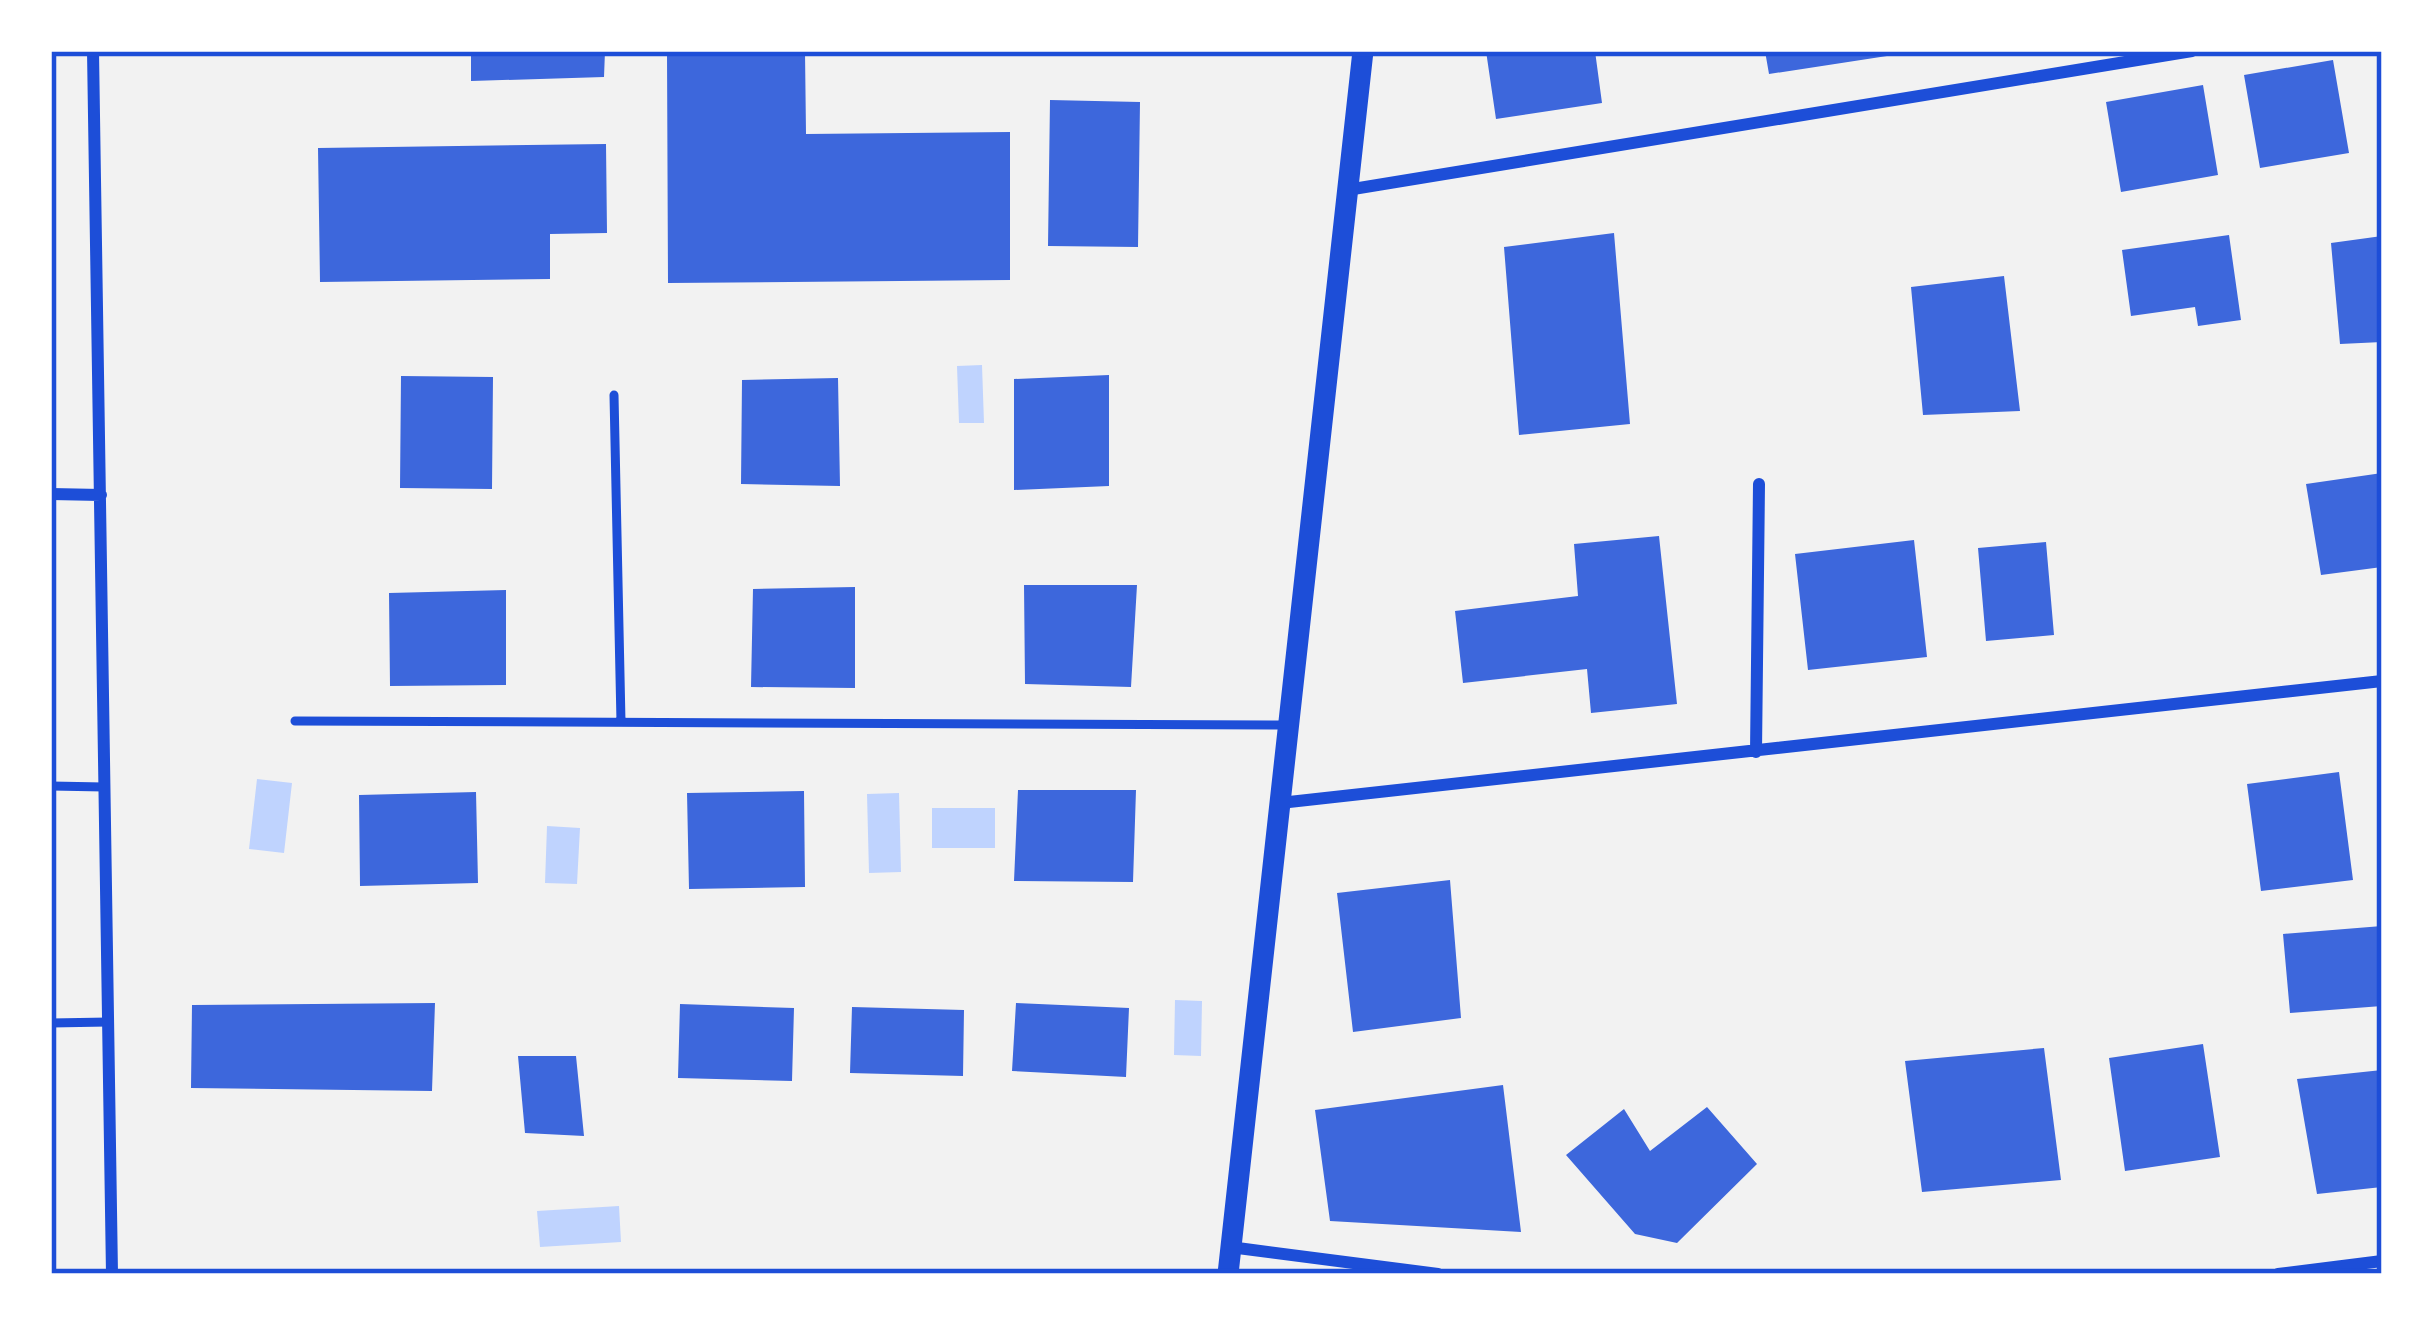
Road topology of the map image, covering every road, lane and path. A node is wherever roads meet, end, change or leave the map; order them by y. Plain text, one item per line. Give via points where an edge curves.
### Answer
1 (93, 51) edge
2 (1363, 51) edge
3 (2192, 51) edge
4 (1347, 190) junction
5 (614, 395) dead end
6 (1759, 484) dead end
7 (51, 494) edge
8 (101, 495) junction
9 (2382, 682) edge
10 (295, 721) dead end
11 (621, 722) junction
12 (1288, 725) junction
13 (1756, 752) junction
14 (51, 786) edge
15 (104, 787) junction
16 (1280, 803) junction
17 (108, 1022) junction
18 (51, 1023) edge
19 (1231, 1246) junction
20 (2382, 1261) edge
21 (112, 1274) edge
22 (1228, 1274) edge
23 (1438, 1274) edge
24 (2278, 1274) edge

1 - 8 street
2 - 4 street
3 - 4 street
4 - 12 street
5 - 11 lane
6 - 13 street
7 - 8 street
8 - 15 street
9 - 13 street
10 - 11 lane
11 - 12 lane
12 - 16 street
13 - 16 street
14 - 15 lane
15 - 17 street
16 - 19 street
17 - 18 lane
17 - 21 street
19 - 22 street
19 - 23 street
20 - 24 street

